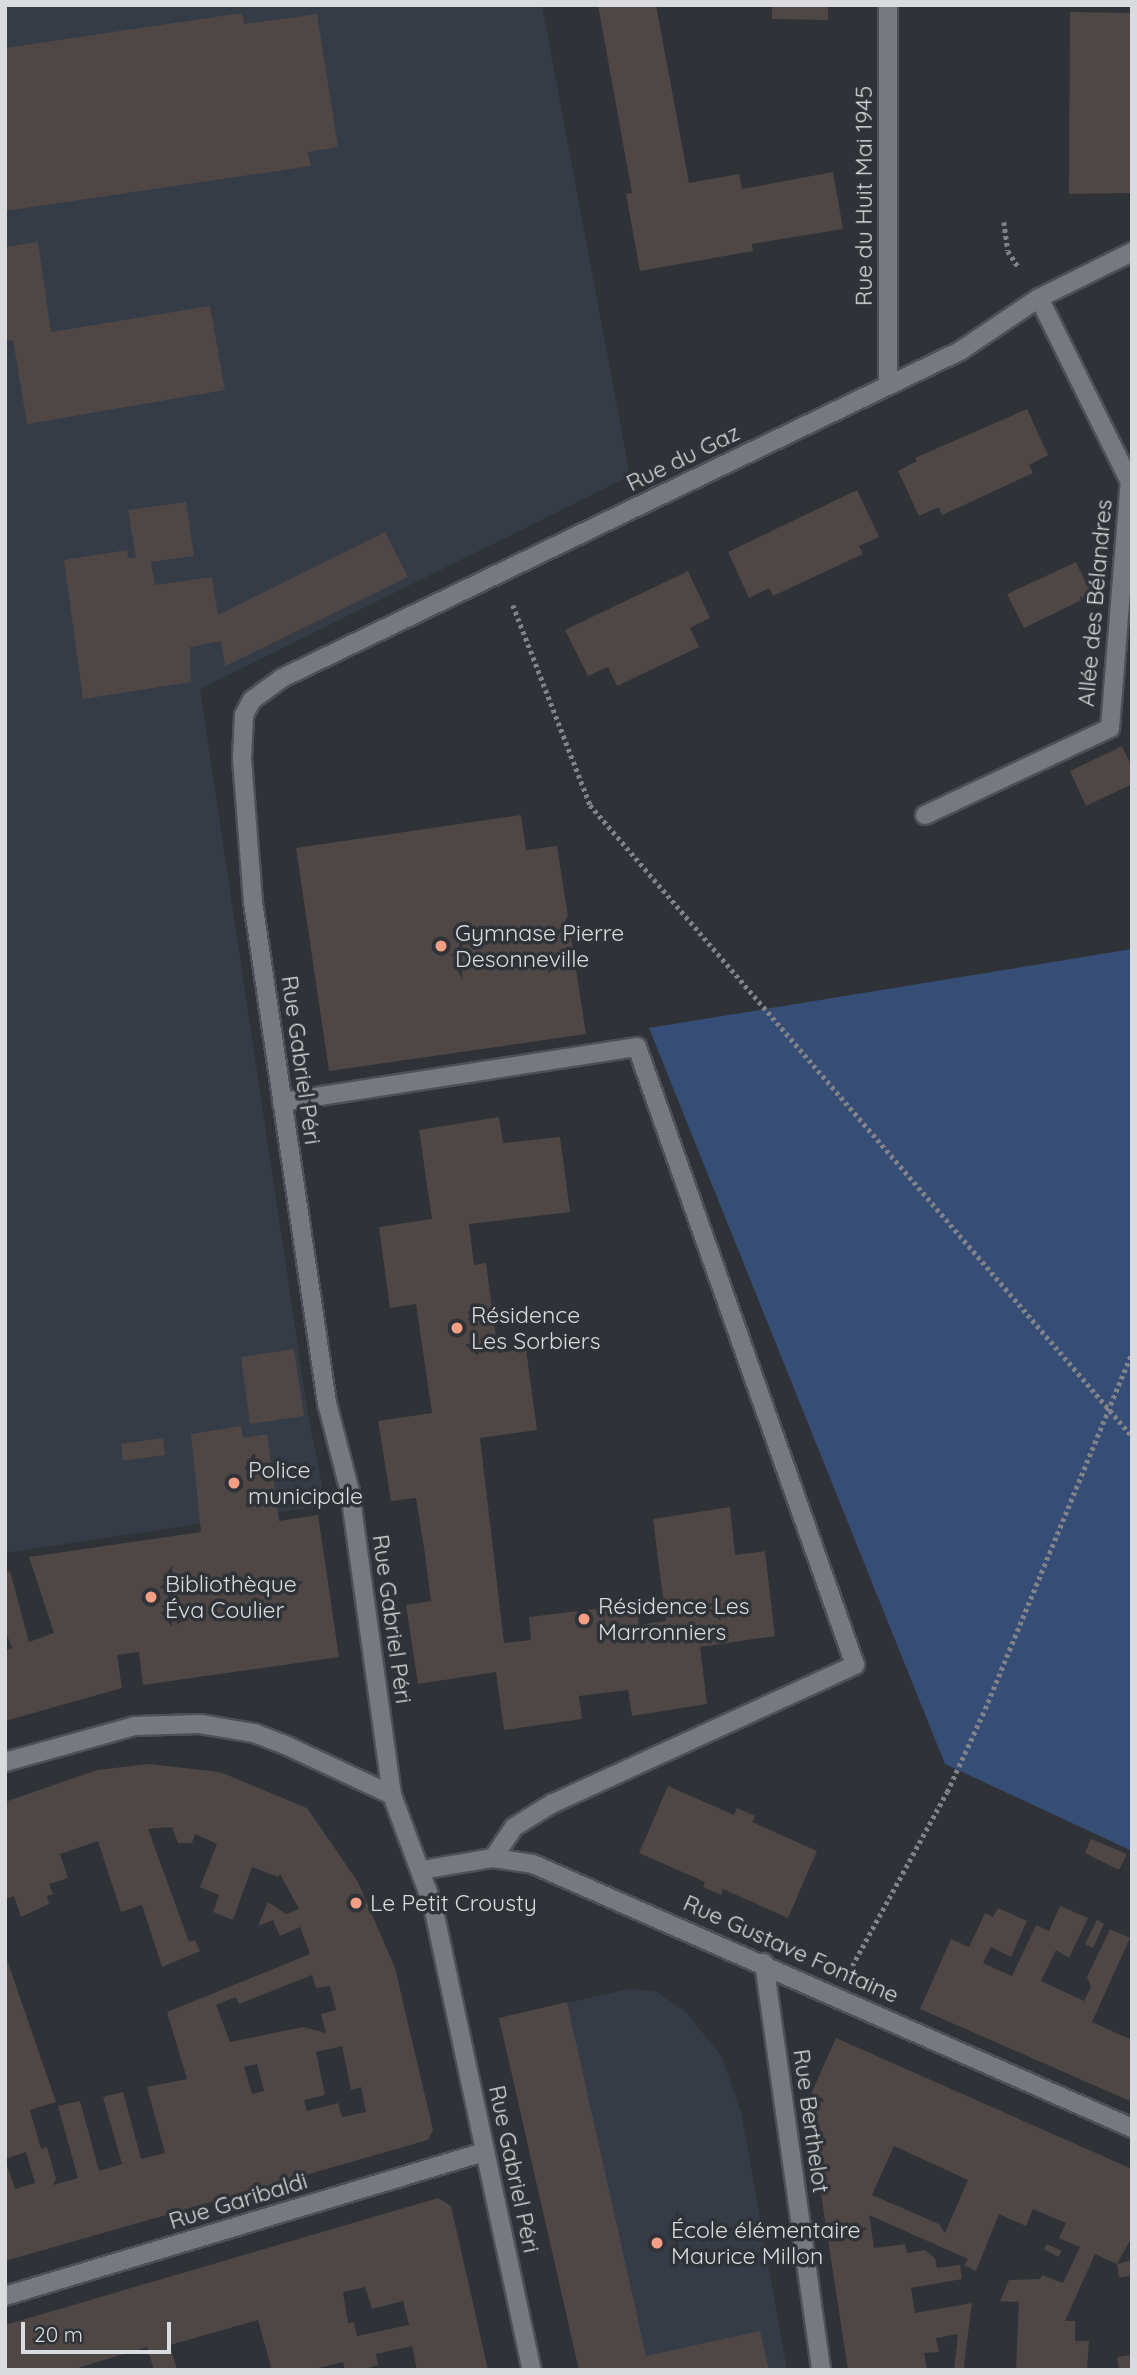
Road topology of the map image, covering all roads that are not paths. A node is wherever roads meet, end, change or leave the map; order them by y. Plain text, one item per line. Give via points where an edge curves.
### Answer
1 (888, 5) edge
2 (1132, 252) edge
3 (1039, 298) junction
4 (888, 386) junction
5 (253, 701) joint
6 (925, 816) dead end
7 (282, 1102) junction
8 (5, 1762) edge
9 (392, 1795) junction
10 (493, 1858) junction
11 (422, 1870) junction
12 (764, 1963) junction
13 (1132, 2128) edge
14 (484, 2152) junction
15 (5, 2296) edge
16 (532, 2370) edge
17 (821, 2370) edge

1 - 4 street, Rue du Huit Mai 1945
2 - 3 street, Rue du Gaz
3 - 4 street, Rue du Gaz via 969,346
3 - 6 street, Allée des Bélandres via 1130,482 1110,728
4 - 5 street, Rue du Gaz via 282,678
5 - 7 street, Rue Gabriel Péri via 244,715 241,737 249,868
7 - 9 street, Rue Gabriel Péri via 329,1417 350,1492
7 - 10 street via 638,1047 855,1665 553,1803 514,1827
8 - 9 street via 135,1726 200,1724 264,1737
9 - 11 street, Rue Gabriel Péri
10 - 11 street, Rue Gustave Fontaine
10 - 12 street, Rue Gustave Fontaine via 533,1864
11 - 14 street, Rue Gabriel Péri
12 - 13 street, Rue Gustave Fontaine
12 - 17 street, Rue Berthelot
14 - 15 street, Rue Garibaldi
14 - 16 street, Rue Gabriel Péri

